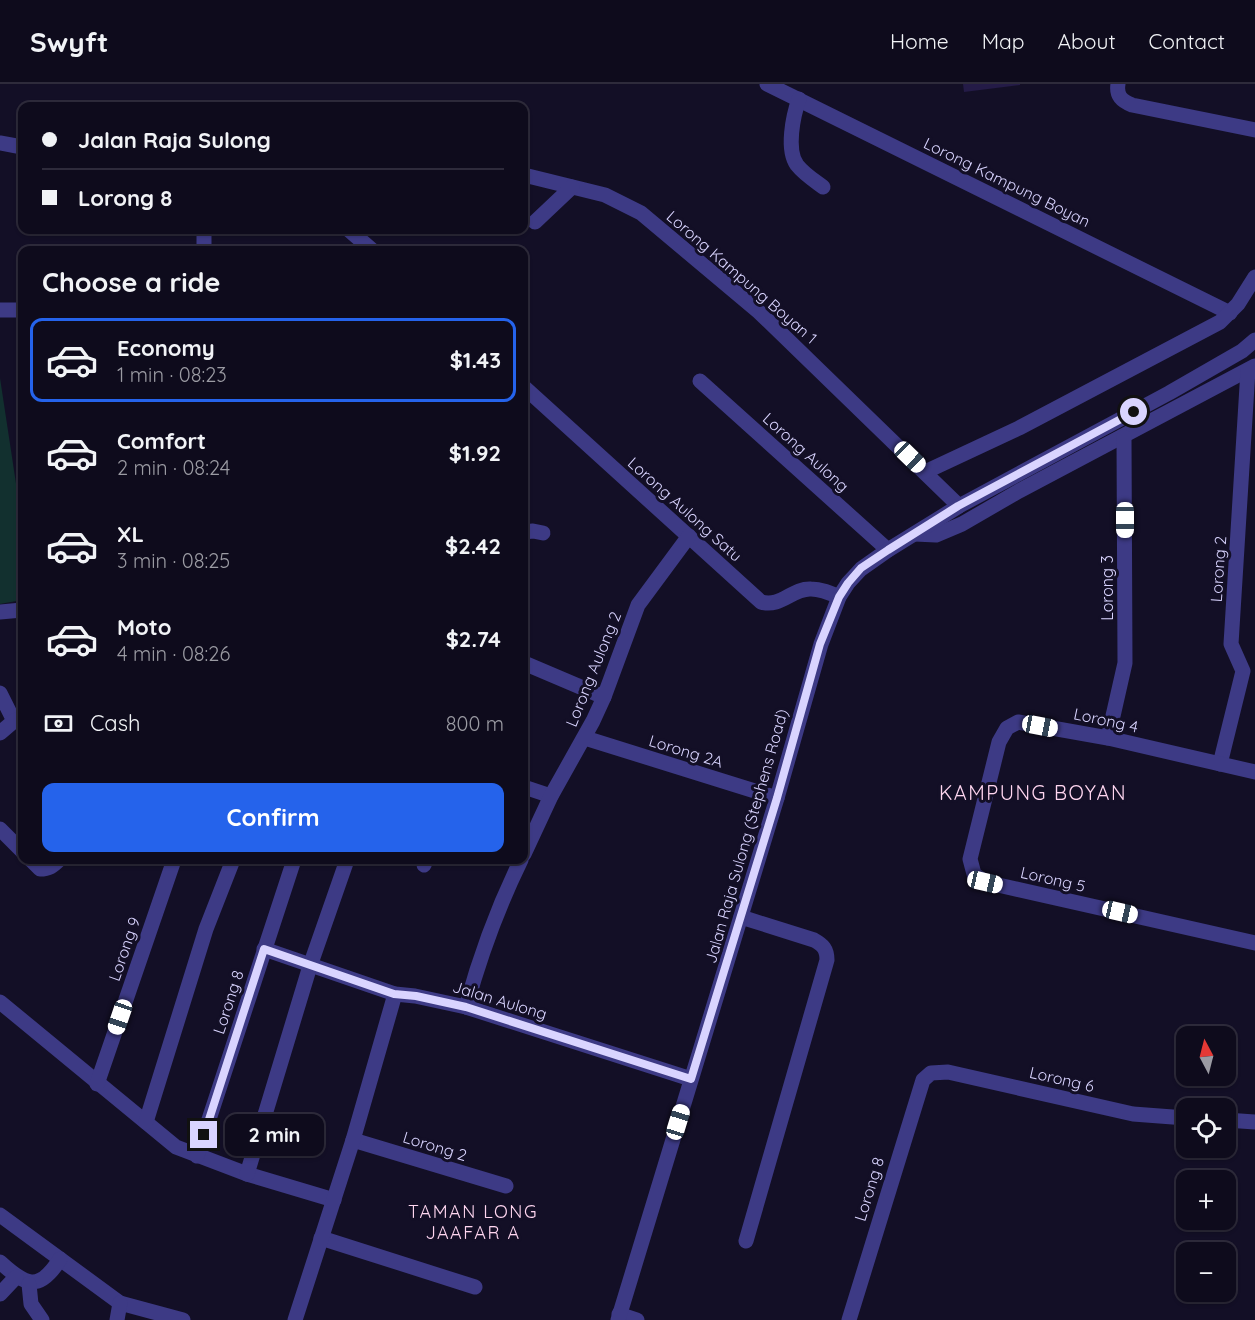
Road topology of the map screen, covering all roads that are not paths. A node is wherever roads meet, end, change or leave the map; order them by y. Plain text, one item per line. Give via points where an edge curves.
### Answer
1 (767, 84) edge
2 (1118, 84) edge
3 (799, 99) junction
4 (1255, 130) edge
5 (0, 143) edge
6 (18, 146) edge
7 (528, 176) edge
8 (572, 187) junction
9 (823, 187) dead end
10 (535, 222) dead end
11 (354, 234) edge
12 (367, 246) edge
13 (1255, 277) edge
14 (0, 310) edge
15 (18, 310) edge
16 (1230, 313) junction
17 (1255, 340) edge
18 (1252, 368) edge
19 (700, 381) dead end
20 (528, 391) edge
21 (1124, 437) junction
22 (925, 472) junction
23 (958, 506) junction
24 (528, 532) edge
25 (543, 533) dead end
26 (915, 534) junction
27 (689, 536) junction
28 (888, 550) junction
29 (839, 597) junction
30 (18, 610) edge
31 (0, 612) edge
32 (528, 665) edge
33 (0, 693) edge
34 (604, 697) junction
35 (18, 719) edge
36 (0, 732) edge
37 (585, 738) junction
38 (1108, 738) junction
39 (1220, 764) junction
40 (1255, 772) edge
41 (528, 788) edge
42 (551, 796) junction
43 (777, 798) junction
44 (0, 829) edge
45 (528, 845) edge
46 (18, 848) edge
47 (35, 864) edge
48 (53, 864) edge
49 (173, 864) edge
50 (231, 864) edge
51 (293, 864) edge
52 (346, 864) edge
53 (519, 864) edge
54 (985, 882) joint
55 (741, 916) junction
56 (1255, 943) edge
57 (264, 949) junction
58 (310, 966) junction
59 (394, 994) junction
60 (0, 1002) edge
61 (466, 1007) junction
62 (931, 1073) joint
63 (691, 1079) junction
64 (97, 1084) junction
65 (1176, 1117) edge
66 (1236, 1121) edge
67 (146, 1122) junction
68 (1255, 1122) edge
69 (353, 1140) junction
70 (197, 1156) junction
71 (247, 1174) junction
72 (506, 1185) dead end
73 (334, 1200) junction
74 (0, 1215) edge
75 (321, 1238) junction
76 (746, 1240) dead end
77 (60, 1259) junction
78 (0, 1262) edge
79 (23, 1280) junction
80 (475, 1287) dead end
81 (0, 1294) edge
82 (120, 1303) junction
83 (145, 1315) edge
84 (619, 1317) edge
85 (42, 1320) edge
86 (117, 1320) edge
87 (183, 1320) edge
88 (295, 1320) edge
89 (638, 1320) edge
90 (849, 1320) edge

1 - 3 street, Lorong Kampung Boyan
2 - 4 street via 1118,96 1132,105
3 - 9 street via 792,127 795,162
3 - 16 street, Lorong Kampung Boyan
5 - 6 street
7 - 8 street, Lorong Kampung Boyan 1
8 - 10 street
8 - 22 street, Lorong Kampung Boyan 1 via 605,195 641,213 759,312
11 - 12 street
13 - 16 street
14 - 15 street
16 - 22 street via 1161,355
17 - 23 street, Jalan Raja Sulong (Stephens Road) via 1198,377
18 - 21 street
18 - 39 street, Lorong 2 via 1231,645 1243,672
19 - 28 street, Lorong Aulong
20 - 27 street, Lorong Aulong Satu
21 - 26 street via 962,524 936,535
21 - 38 street, Lorong 3 via 1125,663
22 - 23 street, Lorong Kampung Boyan 1
23 - 26 street, Jalan Raja Sulong (Stephens Road)
24 - 25 street
26 - 28 street, Jalan Raja Sulong (Stephens Road)
27 - 29 street, Lorong Aulong Satu via 761,602 778,602 809,588
27 - 34 street, Lorong Aulong 2 via 638,605
28 - 29 street, Jalan Raja Sulong (Stephens Road) via 861,568
29 - 43 street, Jalan Raja Sulong (Stephens Road) via 820,644
30 - 31 street
32 - 34 street
33 - 35 street
34 - 37 street, Lorong Aulong 2
35 - 36 street
37 - 42 street, Lorong Aulong 2
37 - 43 street, Lorong 2A
38 - 39 street, Lorong 4
38 - 54 street, Lorong 4 via 1018,722 1007,728 999,742 970,859 974,874
39 - 40 street, Lorong 4
41 - 42 street
42 - 45 street, Lorong Aulong 2
43 - 55 street, Jalan Raja Sulong (Stephens Road)
44 - 46 street
47 - 48 street via 40,869
49 - 64 street, Lorong 9
50 - 67 street via 206,929
51 - 57 street, Lorong 8
52 - 58 street
53 - 61 street via 479,961
54 - 56 street, Lorong 5
55 - 63 street, Jalan Raja Sulong (Stephens Road)
55 - 76 street via 814,940 827,951
57 - 58 street, Jalan Aulong
57 - 70 street, Lorong 8
58 - 59 street, Jalan Aulong
58 - 71 street
59 - 61 street, Jalan Aulong
59 - 69 street
60 - 64 street
61 - 63 street, Jalan Aulong
62 - 65 street, Lorong 6 via 948,1072 1133,1114
62 - 90 street, Lorong 8 via 922,1080
63 - 84 street, Jalan Raja Sulong (Stephens Road)
64 - 67 street
66 - 68 street
67 - 70 street via 176,1147
69 - 72 street, Lorong 2
69 - 73 street
70 - 71 street
71 - 73 street
73 - 75 street
74 - 77 street
75 - 80 street
75 - 88 street
77 - 79 street via 52,1272 37,1282
77 - 82 street
78 - 79 street
79 - 81 street
79 - 85 street via 31,1304
82 - 83 street
82 - 86 street
83 - 87 street
84 - 89 street

